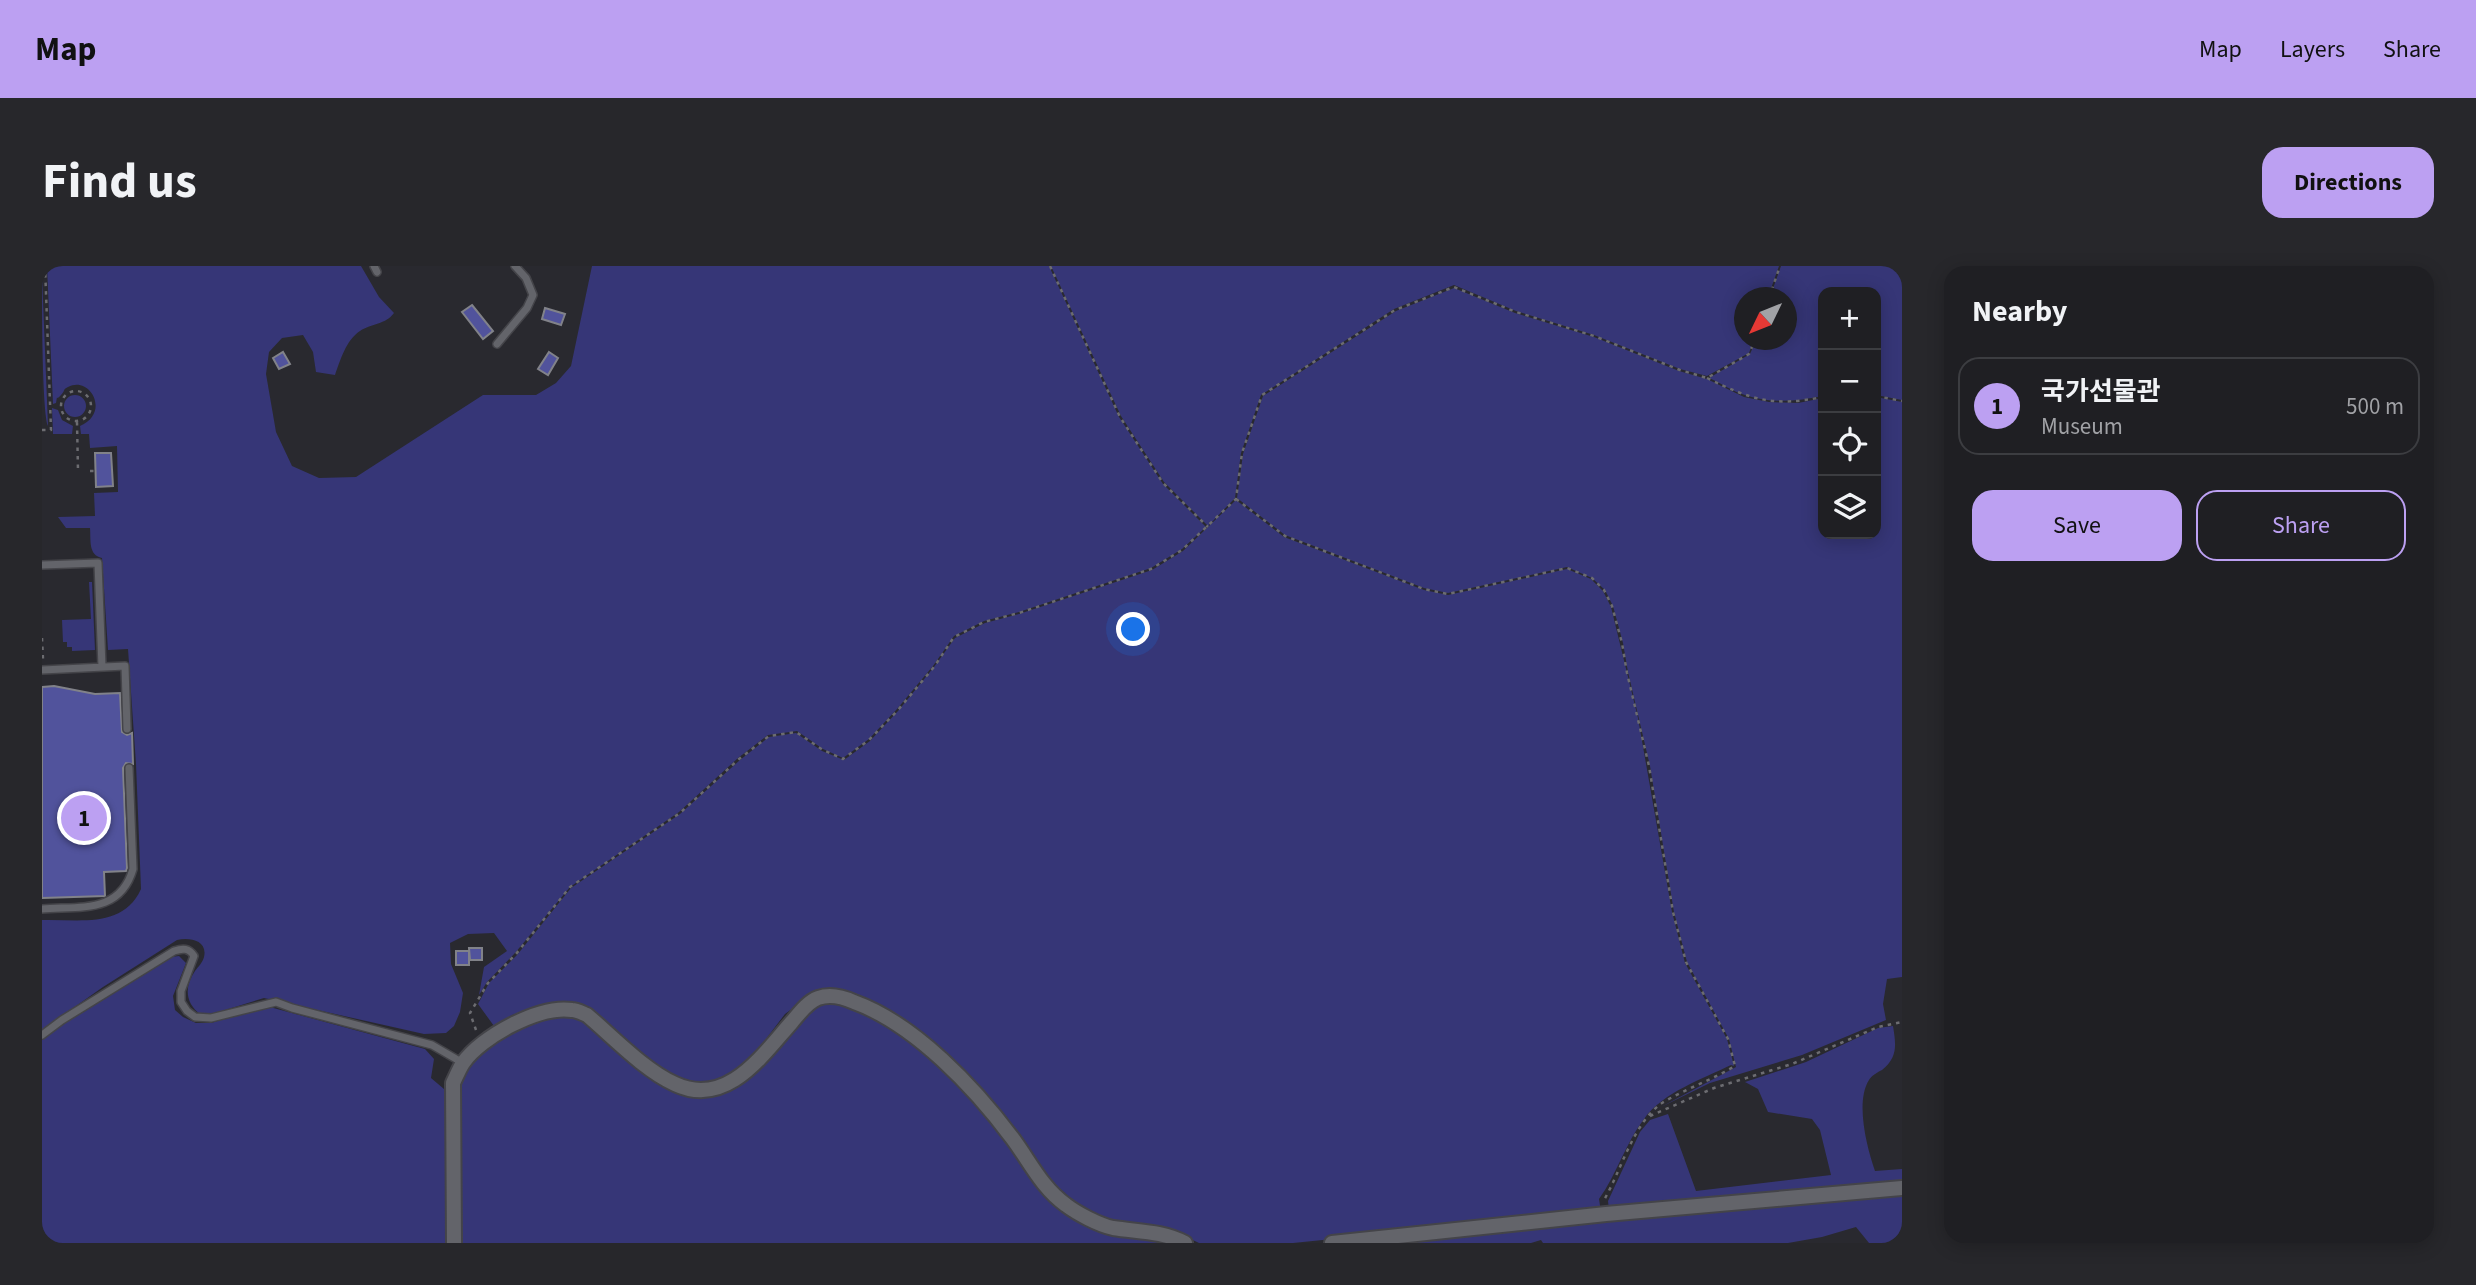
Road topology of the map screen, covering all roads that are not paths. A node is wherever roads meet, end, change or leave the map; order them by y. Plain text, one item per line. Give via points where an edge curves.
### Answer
1 (515, 266) edge
2 (497, 344) dead end
3 (42, 565) edge
4 (102, 667) junction
5 (43, 670) edge
6 (127, 729) dead end
7 (129, 768) dead end
8 (42, 909) edge
9 (42, 1035) edge
10 (463, 1063) junction
11 (1902, 1188) edge
12 (454, 1243) edge
13 (1185, 1243) edge
14 (1332, 1243) edge

1 - 2 lane via 533,295
3 - 4 lane via 98,563
4 - 5 lane
4 - 6 lane via 125,666
7 - 8 lane via 133,869 129,883 103,905
9 - 10 lane via 183,948 194,956 181,1002 195,1017 211,1018 276,1002 432,1045
10 - 12 street via 453,1083
10 - 13 street via 501,1031 553,1010 572,1010 587,1015 660,1076 676,1085 708,1090 724,1087 754,1065 816,999 831,996 854,1001 887,1017 977,1094 1048,1189 1066,1206 1110,1227 1168,1235
11 - 14 street

